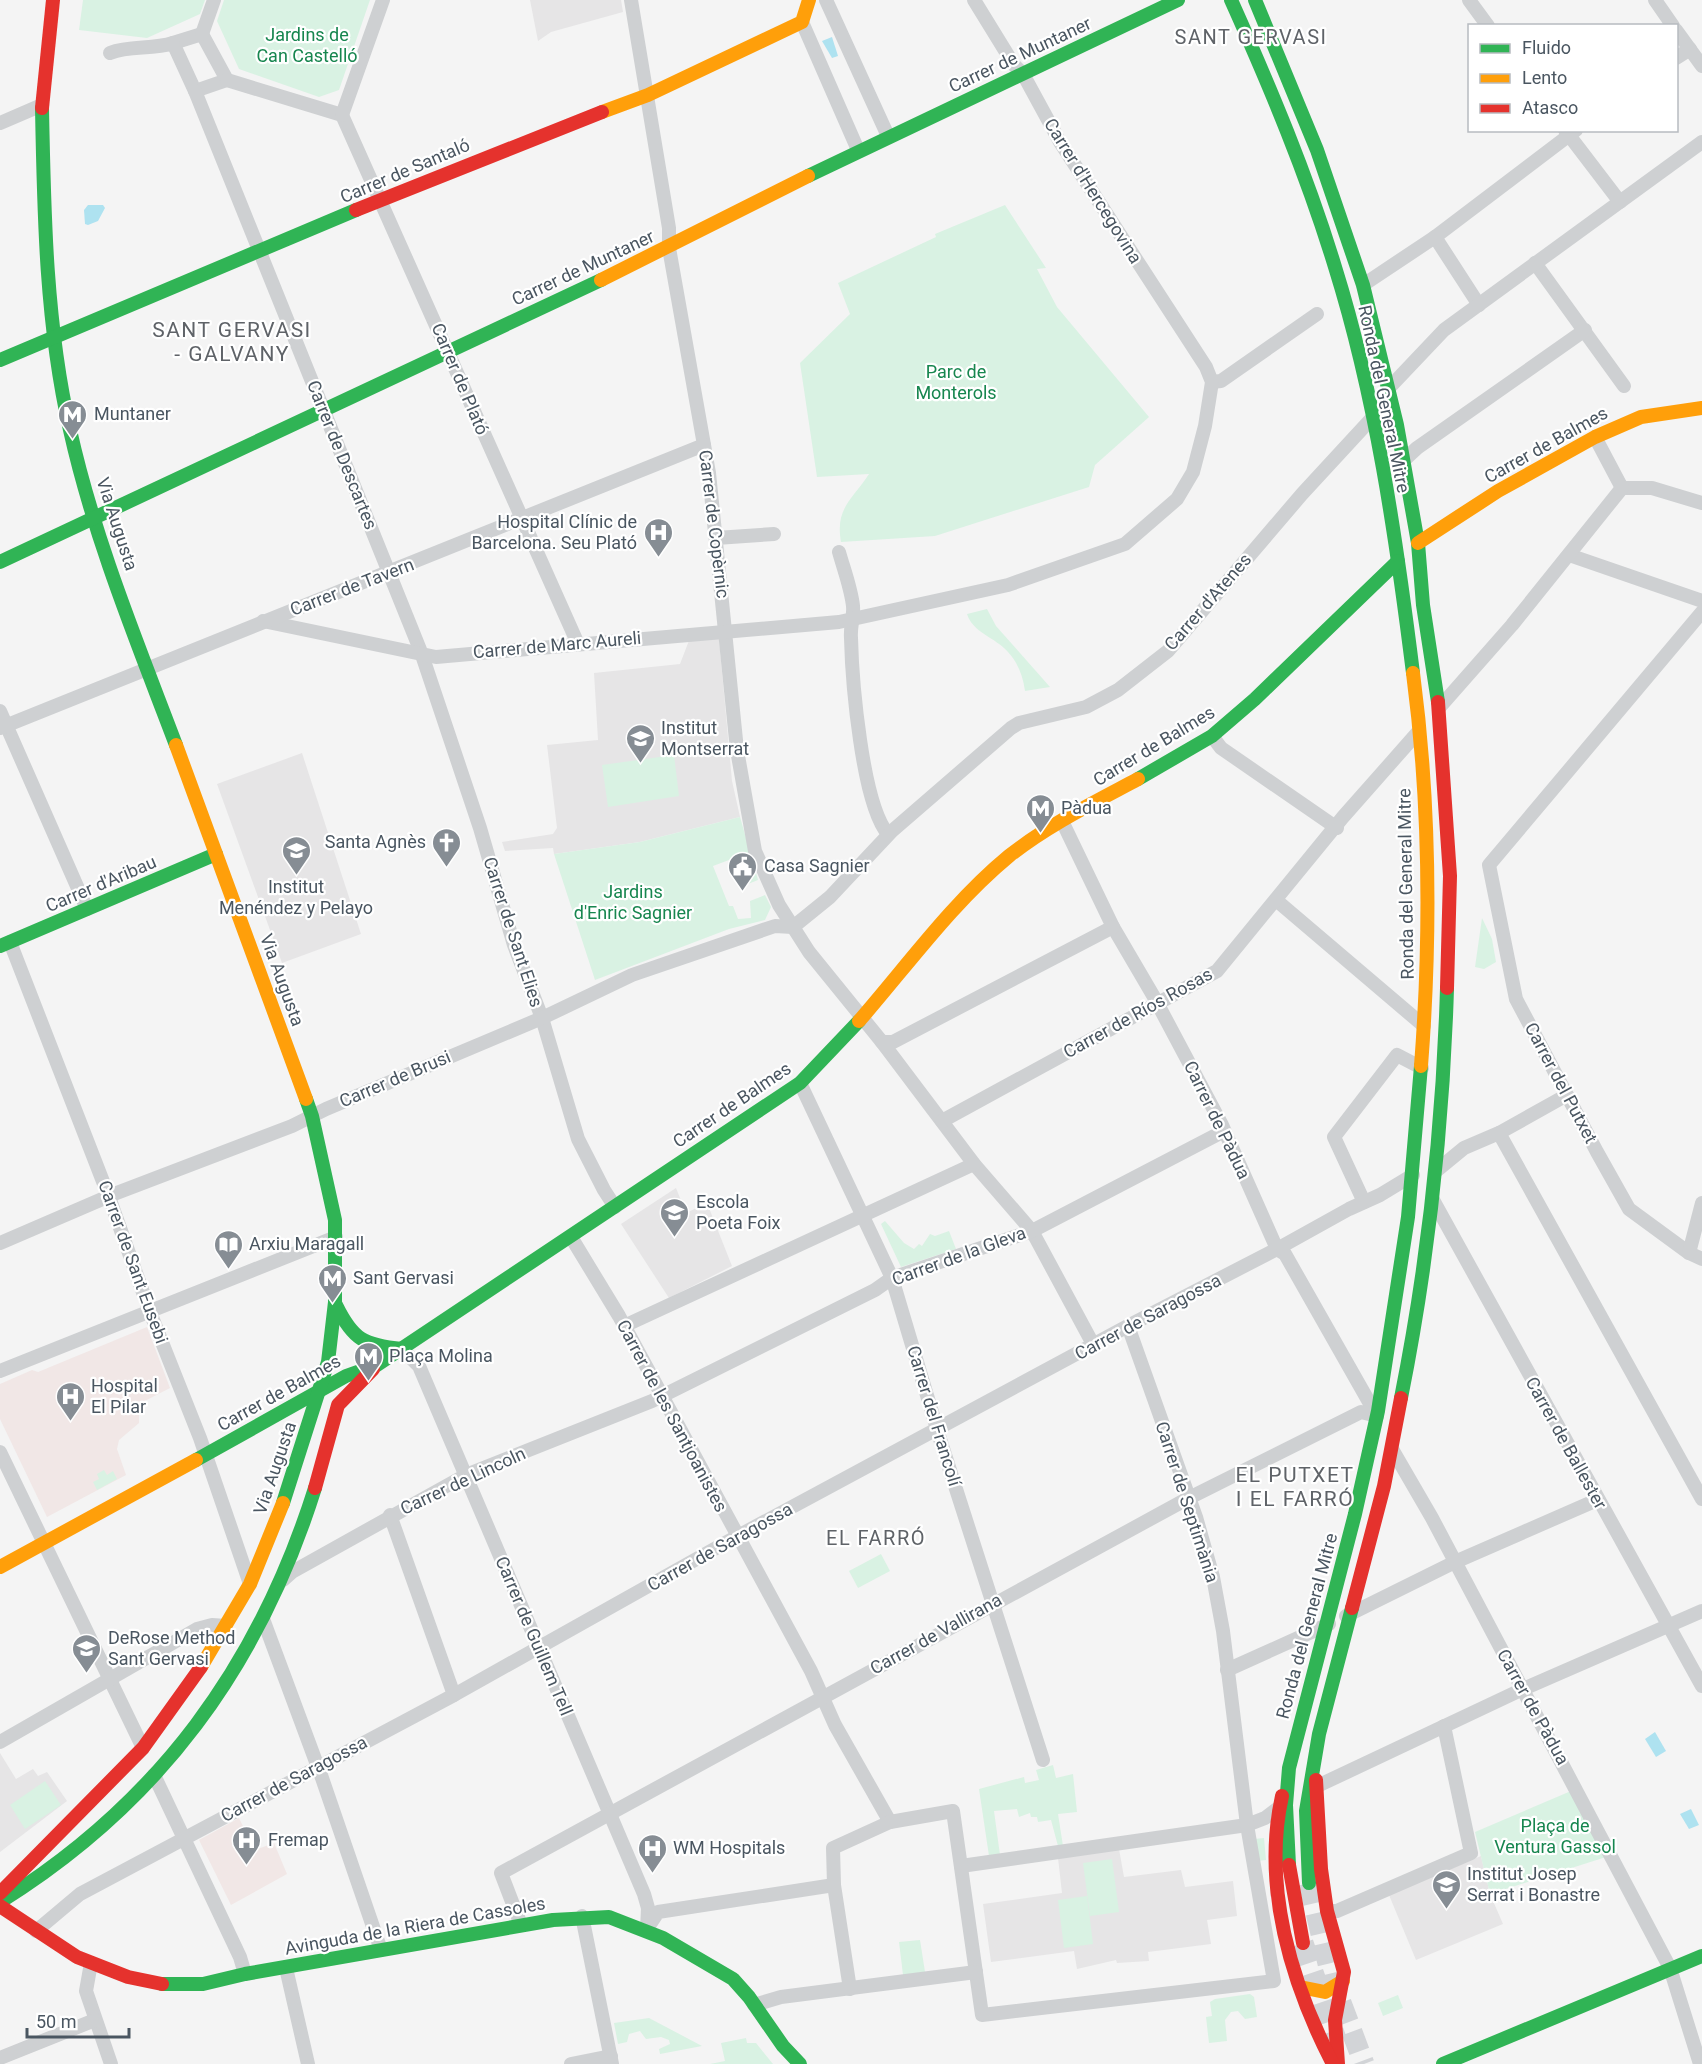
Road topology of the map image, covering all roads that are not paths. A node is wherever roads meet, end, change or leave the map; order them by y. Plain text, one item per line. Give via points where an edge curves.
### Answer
1 (53, 0) edge
2 (214, 0) edge
3 (383, 0) edge
4 (631, 0) edge
5 (809, 0) edge
6 (826, 0) edge
7 (974, 0) edge
8 (1178, 0) edge
9 (1231, 0) edge
10 (1255, 0) edge
11 (1469, 0) edge
12 (1655, 0) edge
13 (802, 22) junction
14 (1487, 24) edge
15 (1672, 24) edge
16 (1678, 31) edge
17 (202, 34) junction
18 (173, 43) junction
19 (1690, 49) junction
20 (110, 53) dead end
21 (1678, 57) edge
22 (1702, 66) edge
23 (1023, 74) junction
24 (227, 80) junction
25 (195, 91) junction
26 (648, 95) junction
27 (42, 105) junction
28 (342, 116) junction
29 (0, 123) edge
30 (1570, 132) edge
31 (888, 136) junction
32 (1702, 142) edge
33 (858, 150) junction
34 (379, 202) junction
35 (1620, 202) junction
36 (1435, 237) junction
37 (669, 248) junction
38 (257, 250) junction
39 (1535, 263) junction
40 (1363, 285) junction
41 (1479, 304) junction
42 (1317, 314) dead end
43 (1585, 330) junction
44 (54, 338) junction
45 (447, 351) junction
46 (0, 360) edge
47 (1212, 382) junction
48 (1624, 386) dead end
49 (1389, 388) junction
50 (1702, 408) edge
51 (323, 409) junction
52 (1373, 417) junction
53 (1595, 437) junction
54 (704, 445) junction
55 (1403, 461) junction
56 (1622, 488) junction
57 (1702, 503) edge
58 (94, 518) junction
59 (521, 518) junction
60 (774, 534) dead end
61 (716, 538) junction
62 (1418, 543) junction
63 (839, 552) dead end
64 (1569, 555) junction
65 (1398, 561) junction
66 (0, 562) edge
67 (390, 573) junction
68 (1702, 601) edge
69 (1702, 612) edge
70 (853, 620) junction
71 (263, 621) junction
72 (726, 630) junction
73 (578, 644) junction
74 (421, 652) junction
75 (147, 669) junction
76 (1439, 708) junction
77 (0, 711) edge
78 (3, 726) edge
79 (1419, 731) junction
80 (1212, 736) junction
81 (1062, 821) junction
82 (1337, 828) junction
83 (888, 834) junction
84 (216, 854) junction
85 (1276, 900) junction
86 (87, 909) junction
87 (793, 927) junction
88 (1113, 927) junction
89 (5, 944) edge
90 (1157, 1004) junction
91 (542, 1018) junction
92 (862, 1019) junction
93 (1424, 1026) junction
94 (882, 1042) junction
95 (1422, 1068) junction
96 (800, 1083) junction
97 (1567, 1095) junction
98 (312, 1116) junction
99 (942, 1121) junction
100 (1224, 1131) junction
101 (1499, 1132) junction
102 (974, 1164) junction
103 (1436, 1171) junction
104 (1413, 1175) junction
105 (109, 1197) junction
106 (1432, 1198) junction
107 (1364, 1202) junction
108 (1702, 1203) edge
109 (615, 1207) junction
110 (864, 1215) junction
111 (1032, 1231) junction
112 (336, 1237) junction
113 (571, 1237) junction
114 (0, 1243) edge
115 (1278, 1249) junction
116 (1696, 1256) edge
117 (892, 1278) junction
118 (335, 1302) junction
119 (150, 1312) junction
120 (624, 1326) junction
121 (1128, 1326) junction
122 (1094, 1346) junction
123 (402, 1349) junction
124 (375, 1367) junction
125 (0, 1371) edge
126 (319, 1392) junction
127 (661, 1396) junction
128 (1377, 1416) junction
129 (937, 1430) junction
130 (1392, 1449) junction
131 (0, 1452) edge
132 (206, 1456) junction
133 (466, 1475) junction
134 (1187, 1498) junction
135 (1702, 1499) edge
136 (1597, 1500) junction
137 (390, 1515) junction
138 (738, 1537) junction
139 (44, 1543) junction
140 (1455, 1562) junction
141 (0, 1567) edge
142 (250, 1584) junction
143 (276, 1588) junction
144 (256, 1600) junction
145 (992, 1604) junction
146 (1702, 1611) edge
147 (1351, 1614) junction
148 (263, 1619) junction
149 (1326, 1625) junction
150 (1670, 1625) junction
151 (226, 1626) junction
152 (539, 1647) junction
153 (1227, 1670) junction
154 (109, 1678) junction
155 (1702, 1686) edge
156 (1523, 1689) junction
157 (454, 1695) junction
158 (822, 1698) junction
159 (1444, 1726) junction
160 (0, 1742) edge
161 (143, 1748) junction
162 (1042, 1760) dead end
163 (318, 1767) junction
164 (154, 1775) junction
165 (1313, 1788) junction
166 (1282, 1806) junction
167 (610, 1813) junction
168 (890, 1822) junction
169 (1247, 1825) junction
170 (183, 1838) junction
171 (961, 1866) junction
172 (1309, 1883) tunnel mouth
173 (834, 1886) junction
174 (0, 1893) edge
175 (0, 1904) edge
176 (1327, 1911) junction
177 (582, 1916) junction
178 (521, 1925) junction
179 (647, 1930) junction
180 (36, 1931) junction
181 (1303, 1943) tunnel mouth
182 (381, 1950) junction
183 (1702, 1956) edge
184 (91, 1963) junction
185 (286, 1968) junction
186 (1670, 1968) junction
187 (976, 1972) junction
188 (244, 1974) junction
189 (1343, 1981) junction
190 (1300, 1987) junction
191 (850, 1989) junction
192 (754, 2005) junction
193 (94, 2020) junction
194 (0, 2058) edge
195 (612, 2060) edge
196 (111, 2064) edge
197 (308, 2064) edge
198 (571, 2064) edge
199 (800, 2064) edge
200 (1335, 2064) edge
201 (1443, 2064) edge
202 (1700, 2064) edge

1 - 27 main road, Via Augusta
2 - 17 street
3 - 28 street
4 - 26 street, Carrer de Copèrnic
5 - 13 main road
6 - 31 street
7 - 23 street, Carrer d'Hercegovina
8 - 23 main road, Carrer de Muntaner
9 - 52 main road, Ronda del General Mitre via 1297,156 1347,306
10 - 40 main road, Ronda del General Mitre via 1317,150
11 - 14 street
12 - 15 street
13 - 26 main road, Carrer de Santaló
13 - 33 street
16 - 19 street
17 - 18 street
17 - 24 street
18 - 20 street
18 - 25 street, Carrer de Descartes
19 - 21 street
19 - 22 street
23 - 31 main road, Carrer de Muntaner
23 - 47 street, Carrer d'Hercegovina via 1060,142
24 - 25 street
24 - 28 street
25 - 38 street, Carrer de Descartes
26 - 34 main road, Carrer de Santaló
26 - 37 street, Carrer de Copèrnic
27 - 29 street
27 - 44 main road, Via Augusta via 44,217
28 - 34 street, Carrer de Plató
30 - 35 street
30 - 36 street
31 - 33 main road, Carrer de Muntaner
32 - 35 street
33 - 37 main road, Carrer de Muntaner
34 - 38 main road, Carrer de Santaló
34 - 45 street, Carrer de Plató
35 - 39 street
36 - 40 street
36 - 41 street
37 - 45 main road, Carrer de Muntaner
37 - 54 street, Carrer de Copèrnic
38 - 44 main road, Carrer de Santaló
38 - 51 street, Carrer de Descartes
39 - 41 street
39 - 43 street
40 - 49 main road, Ronda del General Mitre
41 - 49 street via 1439,334
42 - 47 street via 1221,381
43 - 48 street
43 - 55 street
44 - 46 main road, Carrer de Santaló
44 - 58 main road, Via Augusta via 70,430
45 - 51 main road, Carrer de Muntaner
45 - 59 street, Carrer de Plató
47 - 70 street, Carrer de Marc Aureli via 1194,472 1177,499 1125,544 1008,585
49 - 55 main road, Ronda del General Mitre
50 - 53 main road, Carrer de Balmes via 1641,417
51 - 58 main road, Carrer de Muntaner
51 - 67 street, Carrer de Descartes
52 - 65 main road, Ronda del General Mitre
52 - 83 street, Carrer d'Atenes via 1168,651 1118,690 1086,707 1019,723
53 - 56 street
53 - 62 main road, Carrer de Balmes via 1498,491
54 - 59 street, Carrer de Tavern
54 - 61 street, Carrer de Copèrnic
55 - 62 main road, Ronda del General Mitre
56 - 57 street via 1652,488
56 - 64 street
58 - 66 main road, Carrer de Muntaner
58 - 75 main road, Via Augusta
59 - 67 street, Carrer de Tavern
59 - 73 street, Carrer de Plató
60 - 61 street
61 - 72 street, Carrer de Copèrnic
62 - 65 main road, Carrer de Balmes
62 - 76 main road, Ronda del General Mitre
63 - 70 street via 853,605
64 - 68 street
64 - 76 street
65 - 79 main road, Ronda del General Mitre
65 - 80 main road, Carrer de Balmes
67 - 71 street, Carrer de Tavern
67 - 74 street, Carrer de Descartes
69 - 97 street, Carrer del Putxet via 1489,865 1516,999
70 - 72 street, Carrer de Marc Aureli
70 - 83 street via 851,646 860,743 880,824
71 - 74 street, Carrer de Marc Aureli
71 - 75 street, Carrer de Tavern
72 - 73 street, Carrer de Marc Aureli
72 - 87 street, Carrer de Copèrnic via 737,750 755,851
73 - 74 street, Carrer de Marc Aureli via 436,657
74 - 91 street, Carrer de Sant Elies via 514,945
75 - 78 street, Carrer de Tavern
75 - 84 main road, Via Augusta
76 - 79 main road
76 - 103 main road, Ronda del General Mitre via 1450,936
77 - 78 street
78 - 86 street
79 - 82 street, Carrer de Ríos Rosas
79 - 93 main road, Ronda del General Mitre via 1427,878
80 - 81 main road, Carrer de Balmes
80 - 82 street via 1221,748
81 - 88 street, Carrer de Pàdua
81 - 92 main road, Carrer de Balmes via 1011,855 974,888
82 - 85 street, Carrer de Ríos Rosas
83 - 87 street, Carrer d'Atenes via 830,897
84 - 86 main road, Carrer d'Aribau
84 - 98 main road, Via Augusta
85 - 90 street, Carrer de Ríos Rosas via 1217,971
85 - 93 street
86 - 89 main road, Carrer d'Aribau
87 - 91 street, Carrer de Brusi via 775,926 658,965
87 - 92 street, Carrer de Copèrnic
88 - 90 street, Carrer de Pàdua
88 - 94 street via 893,1042
89 - 105 street, Carrer de Sant Eusebi
90 - 99 street, Carrer de Ríos Rosas
90 - 100 street, Carrer de Pàdua
91 - 98 street, Carrer de Brusi
91 - 109 street, Carrer de Sant Elies via 578,1139
92 - 94 street, Carrer de Copèrnic
92 - 96 main road, Carrer de Balmes
93 - 95 main road, Ronda del General Mitre
94 - 99 street, Carrer de Copèrnic
95 - 104 main road, Ronda del General Mitre
95 - 107 street via 1397,1055 1334,1137
96 - 109 main road, Carrer de Balmes
96 - 110 street, Carrer del Francolí
97 - 101 street
97 - 116 street, Carrer del Putxet via 1629,1209
98 - 105 street, Carrer de Brusi
98 - 112 main road, Via Augusta
99 - 102 street, Carrer de Copèrnic
100 - 111 street, Carrer de la Gleva
100 - 115 street, Carrer de Pàdua
101 - 103 street via 1464,1148
101 - 135 street
102 - 110 street
102 - 111 street, Carrer de Copèrnic
103 - 106 main road, Ronda del General Mitre
104 - 107 street, Carrer de Saragossa
104 - 128 main road, Ronda del General Mitre via 1400,1284
105 - 114 street, Carrer de Brusi
105 - 119 street, Carrer de Sant Eusebi
106 - 130 main road, Ronda del General Mitre via 1419,1308
106 - 136 street, Carrer de Ballester
107 - 115 street, Carrer de Saragossa
108 - 116 street
109 - 113 main road, Carrer de Balmes
110 - 117 street, Carrer del Francolí
110 - 120 street
111 - 117 street, Carrer de la Gleva
111 - 122 street, Carrer de Copèrnic
112 - 118 main road, Via Augusta
112 - 119 street
113 - 120 street, Carrer de les Santjoanistes
113 - 123 main road, Carrer de Balmes
115 - 121 street, Carrer de Saragossa
115 - 128 street, Carrer de Pàdua via 1285,1254
117 - 127 street, Carrer de la Gleva
117 - 129 street, Carrer del Francolí
118 - 123 main road via 356,1340 370,1346
118 - 126 main road, Via Augusta via 332,1346
119 - 125 street
119 - 132 street, Carrer de Sant Eusebi
120 - 127 street, Carrer de les Santjoanistes
121 - 122 street, Carrer de Saragossa
121 - 134 street, Carrer de Septimània
122 - 129 street, Carrer de Saragossa
123 - 124 main road, Carrer de Balmes
123 - 133 street, Carrer de Guillem Tell via 419,1366
124 - 126 main road, Carrer de Balmes via 352,1373
124 - 143 main road via 336,1409 306,1516
126 - 132 main road, Carrer de Balmes
126 - 142 main road, Via Augusta via 285,1497
127 - 133 street, Carrer de Lincoln
127 - 138 street, Carrer de les Santjoanistes
128 - 130 main road
128 - 134 street, Carrer de Vallirana via 1361,1412
128 - 149 main road, Ronda del General Mitre
129 - 138 street, Carrer de Saragossa
129 - 145 street, Carrer del Francolí
130 - 140 street, Carrer de Pàdua
130 - 147 main road, Ronda del General Mitre
131 - 139 street
132 - 139 main road, Carrer de Balmes
132 - 142 street, Carrer de Sant Eusebi
133 - 137 street, Carrer de Lincoln
133 - 152 street, Carrer de Guillem Tell
134 - 145 street, Carrer de Vallirana
134 - 153 street, Carrer de Septimània via 1213,1577
136 - 140 street
136 - 150 street, Carrer de Ballester
137 - 143 street, Carrer de Lincoln via 292,1572
137 - 157 street
138 - 152 street, Carrer de Saragossa
138 - 158 street, Carrer de les Santjoanistes
139 - 141 main road, Carrer de Balmes
139 - 154 street
140 - 147 street
140 - 156 street, Carrer de Pàdua
142 - 144 main road
142 - 151 main road, Via Augusta
143 - 144 main road
143 - 148 main road
144 - 148 main road
145 - 158 street, Carrer de Vallirana
145 - 162 street, Carrer del Francolí
146 - 150 street
147 - 149 street
147 - 165 main road, Ronda del General Mitre via 1319,1734
148 - 163 street
148 - 164 main road via 215,1698
149 - 153 street
149 - 166 main road, Ronda del General Mitre
150 - 155 street, Carrer de Ballester
150 - 156 street
151 - 154 street via 197,1629
151 - 161 main road, Via Augusta via 199,1672
152 - 157 street, Carrer de Saragossa
152 - 167 street, Carrer de Guillem Tell
153 - 169 street, Carrer de Septimània
154 - 160 street
154 - 161 street
156 - 159 street
156 - 186 street, Carrer de Pàdua
157 - 163 street, Carrer de Saragossa
158 - 167 street, Carrer de Vallirana
158 - 168 street, Carrer de les Santjoanistes
159 - 165 street
159 - 176 street via 1472,1853 1337,1911
161 - 164 main road
161 - 174 main road, Via Augusta
163 - 170 street, Carrer de Saragossa
163 - 182 street
164 - 170 street
164 - 175 main road via 78,1847
165 - 166 street
165 - 172 main road, Ronda del General Mitre via 1305,1844
165 - 176 main road, Ronda del General Mitre
166 - 169 street
166 - 181 main road, Ronda del General Mitre
166 - 190 main road, Ronda del General Mitre via 1274,1833 1276,1878
167 - 178 street, Carrer de Vallirana via 501,1872
167 - 179 street, Carrer de Guillem Tell via 644,1894
168 - 171 street via 953,1811
168 - 173 street via 833,1848
169 - 171 street
169 - 187 street via 1274,1981 982,2015
170 - 180 street, Carrer de Saragossa via 80,1894
170 - 188 street via 240,1957
171 - 187 street
173 - 179 street via 658,1912
173 - 191 street
175 - 180 main road, Avinguda de la Riera de Cassoles
176 - 189 main road, Ronda del General Mitre
177 - 178 main road, Avinguda de la Riera de Cassoles
177 - 179 main road, Avinguda de la Riera de Cassoles via 618,1918
177 - 195 street
178 - 182 main road, Avinguda de la Riera de Cassoles
179 - 192 main road, Avinguda de la Riera de Cassoles via 732,1979
180 - 184 main road, Avinguda de la Riera de Cassoles
182 - 185 main road, Avinguda de la Riera de Cassoles
183 - 186 main road
184 - 188 main road, Avinguda de la Riera de Cassoles via 164,1985 212,1984
184 - 193 street via 86,1991
185 - 188 main road, Avinguda de la Riera de Cassoles
185 - 197 street
186 - 201 main road
186 - 202 street, Carrer de Pàdua
187 - 191 street
189 - 190 main road via 1325,1992
189 - 200 main road, Ronda del General Mitre via 1335,2020
190 - 200 main road, Ronda del General Mitre
191 - 192 street via 782,1997
192 - 199 main road, Avinguda de la Riera de Cassoles via 776,2040
193 - 194 street
193 - 196 street
195 - 198 street

